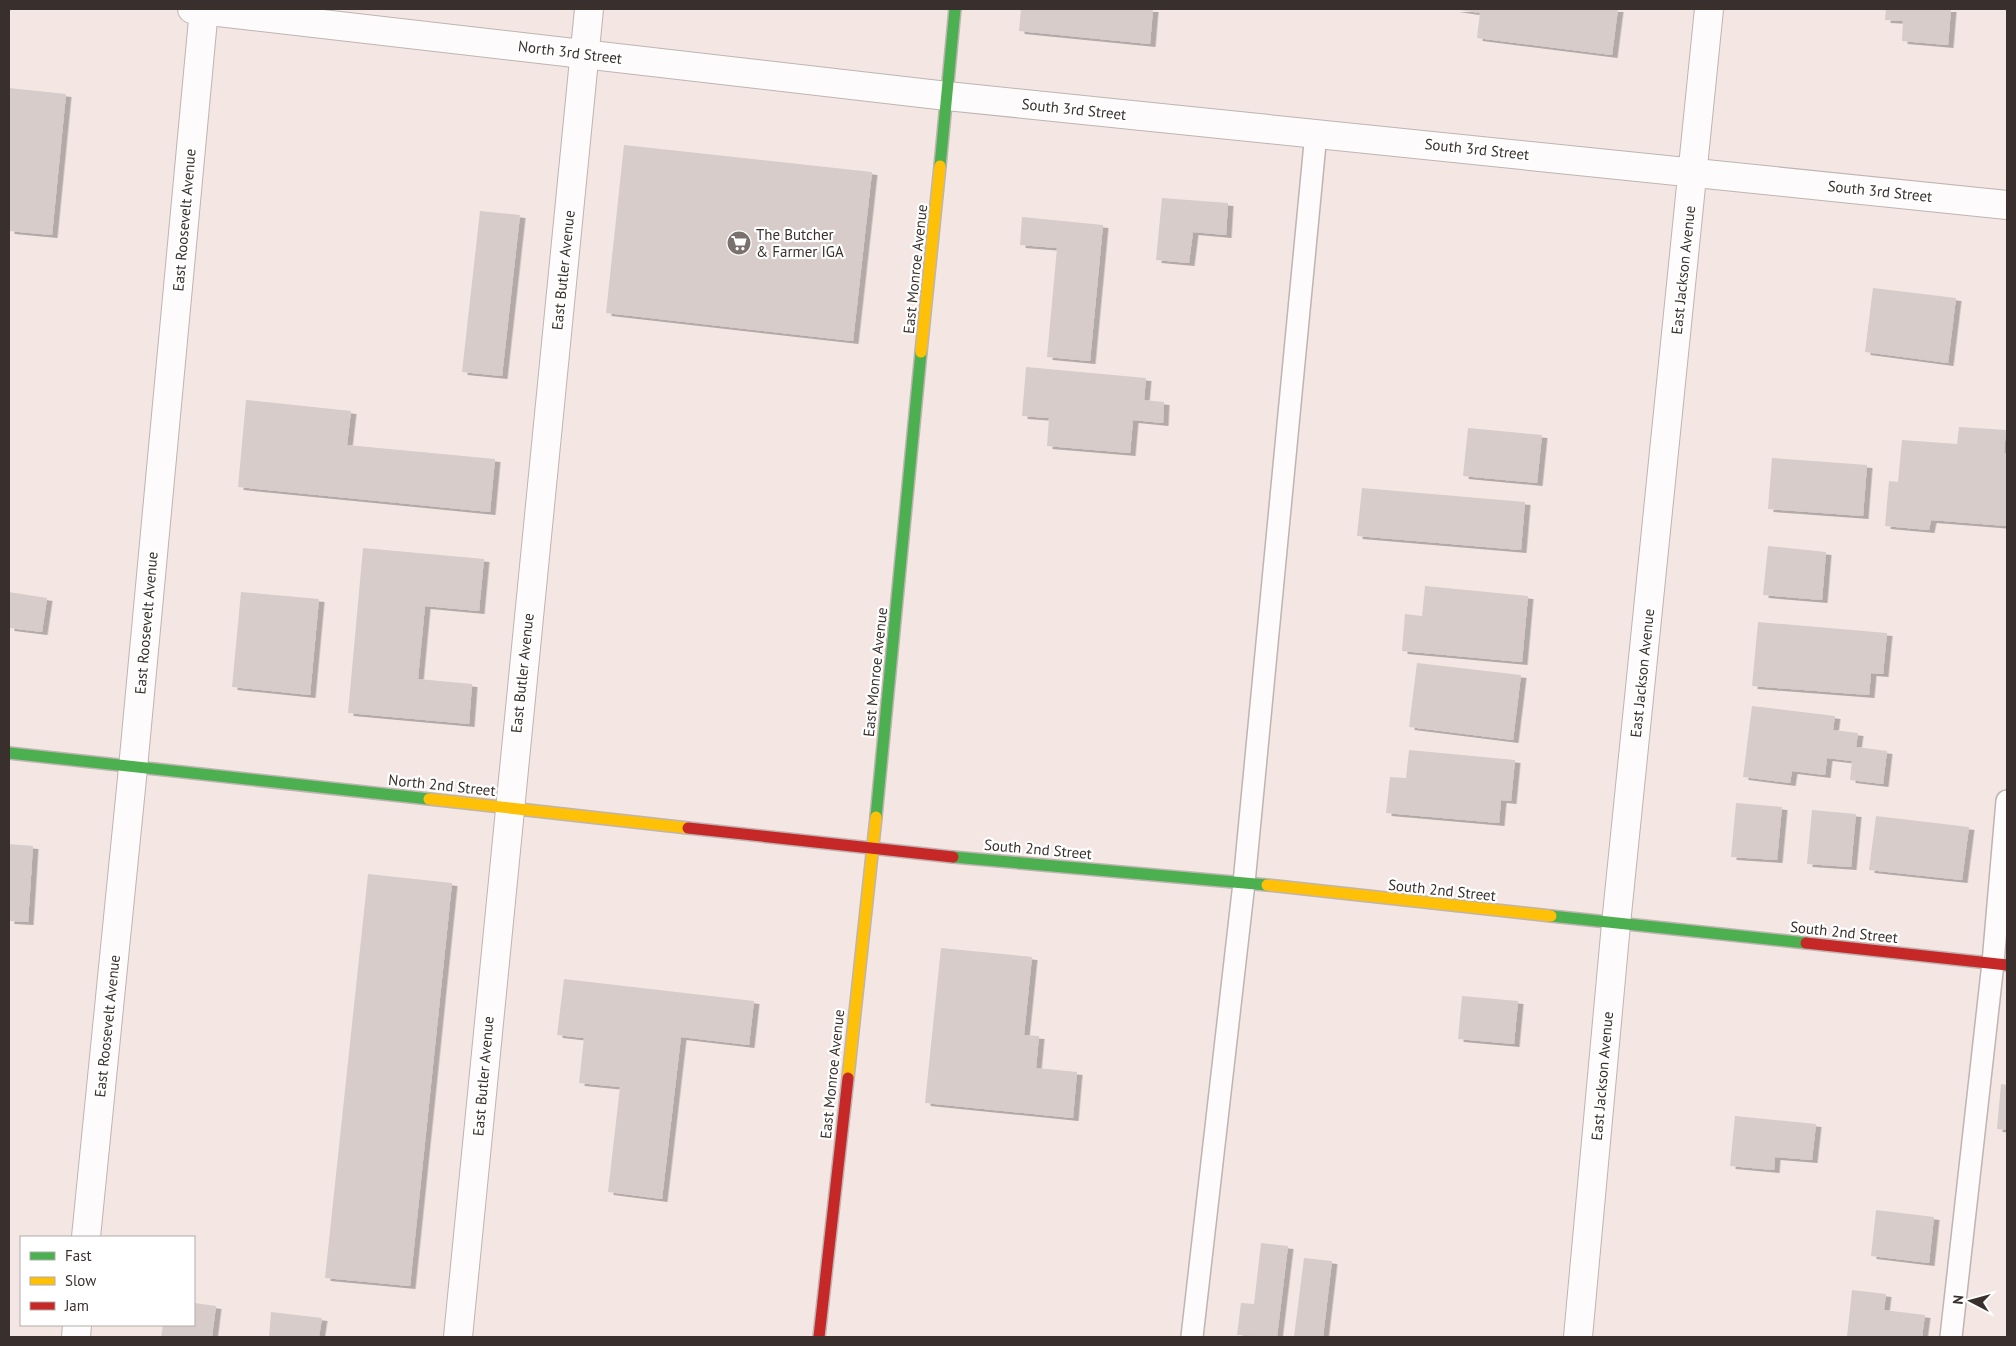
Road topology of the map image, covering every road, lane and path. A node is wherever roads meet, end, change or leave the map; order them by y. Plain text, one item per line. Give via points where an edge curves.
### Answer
1 (200, 9) edge
2 (589, 9) edge
3 (956, 9) edge
4 (1709, 9) edge
5 (585, 54) junction
6 (947, 96) junction
7 (1316, 133) junction
8 (1694, 171) junction
9 (2007, 205) edge
10 (9, 753) edge
11 (133, 768) junction
12 (2007, 801) edge
13 (508, 807) junction
14 (873, 847) junction
15 (1244, 883) junction
16 (1616, 924) junction
17 (2000, 964) edge
18 (86, 1236) edge
19 (458, 1337) edge
20 (819, 1337) edge
21 (1192, 1337) edge
22 (1578, 1337) edge
23 (1951, 1337) edge

1 - 5 street, North 3rd Street
1 - 11 street, East Roosevelt Avenue
2 - 5 street, East Butler Avenue
3 - 6 street, East Monroe Avenue
4 - 8 street, East Jackson Avenue
5 - 6 street, North 3rd Street
5 - 13 street, East Butler Avenue
6 - 7 street, South 3rd Street
6 - 14 street, East Monroe Avenue
7 - 8 street, South 3rd Street
7 - 15 lane
8 - 9 street, South 3rd Street
8 - 16 street, East Jackson Avenue
10 - 11 street, North 2nd Street
11 - 13 street, North 2nd Street
11 - 18 street, East Roosevelt Avenue
12 - 17 lane
13 - 14 street, North 2nd Street
13 - 19 street, East Butler Avenue
14 - 15 street, South 2nd Street
14 - 20 street, East Monroe Avenue
15 - 16 street, South 2nd Street
15 - 21 lane
16 - 17 street, South 2nd Street
16 - 22 street, East Jackson Avenue
17 - 23 lane

